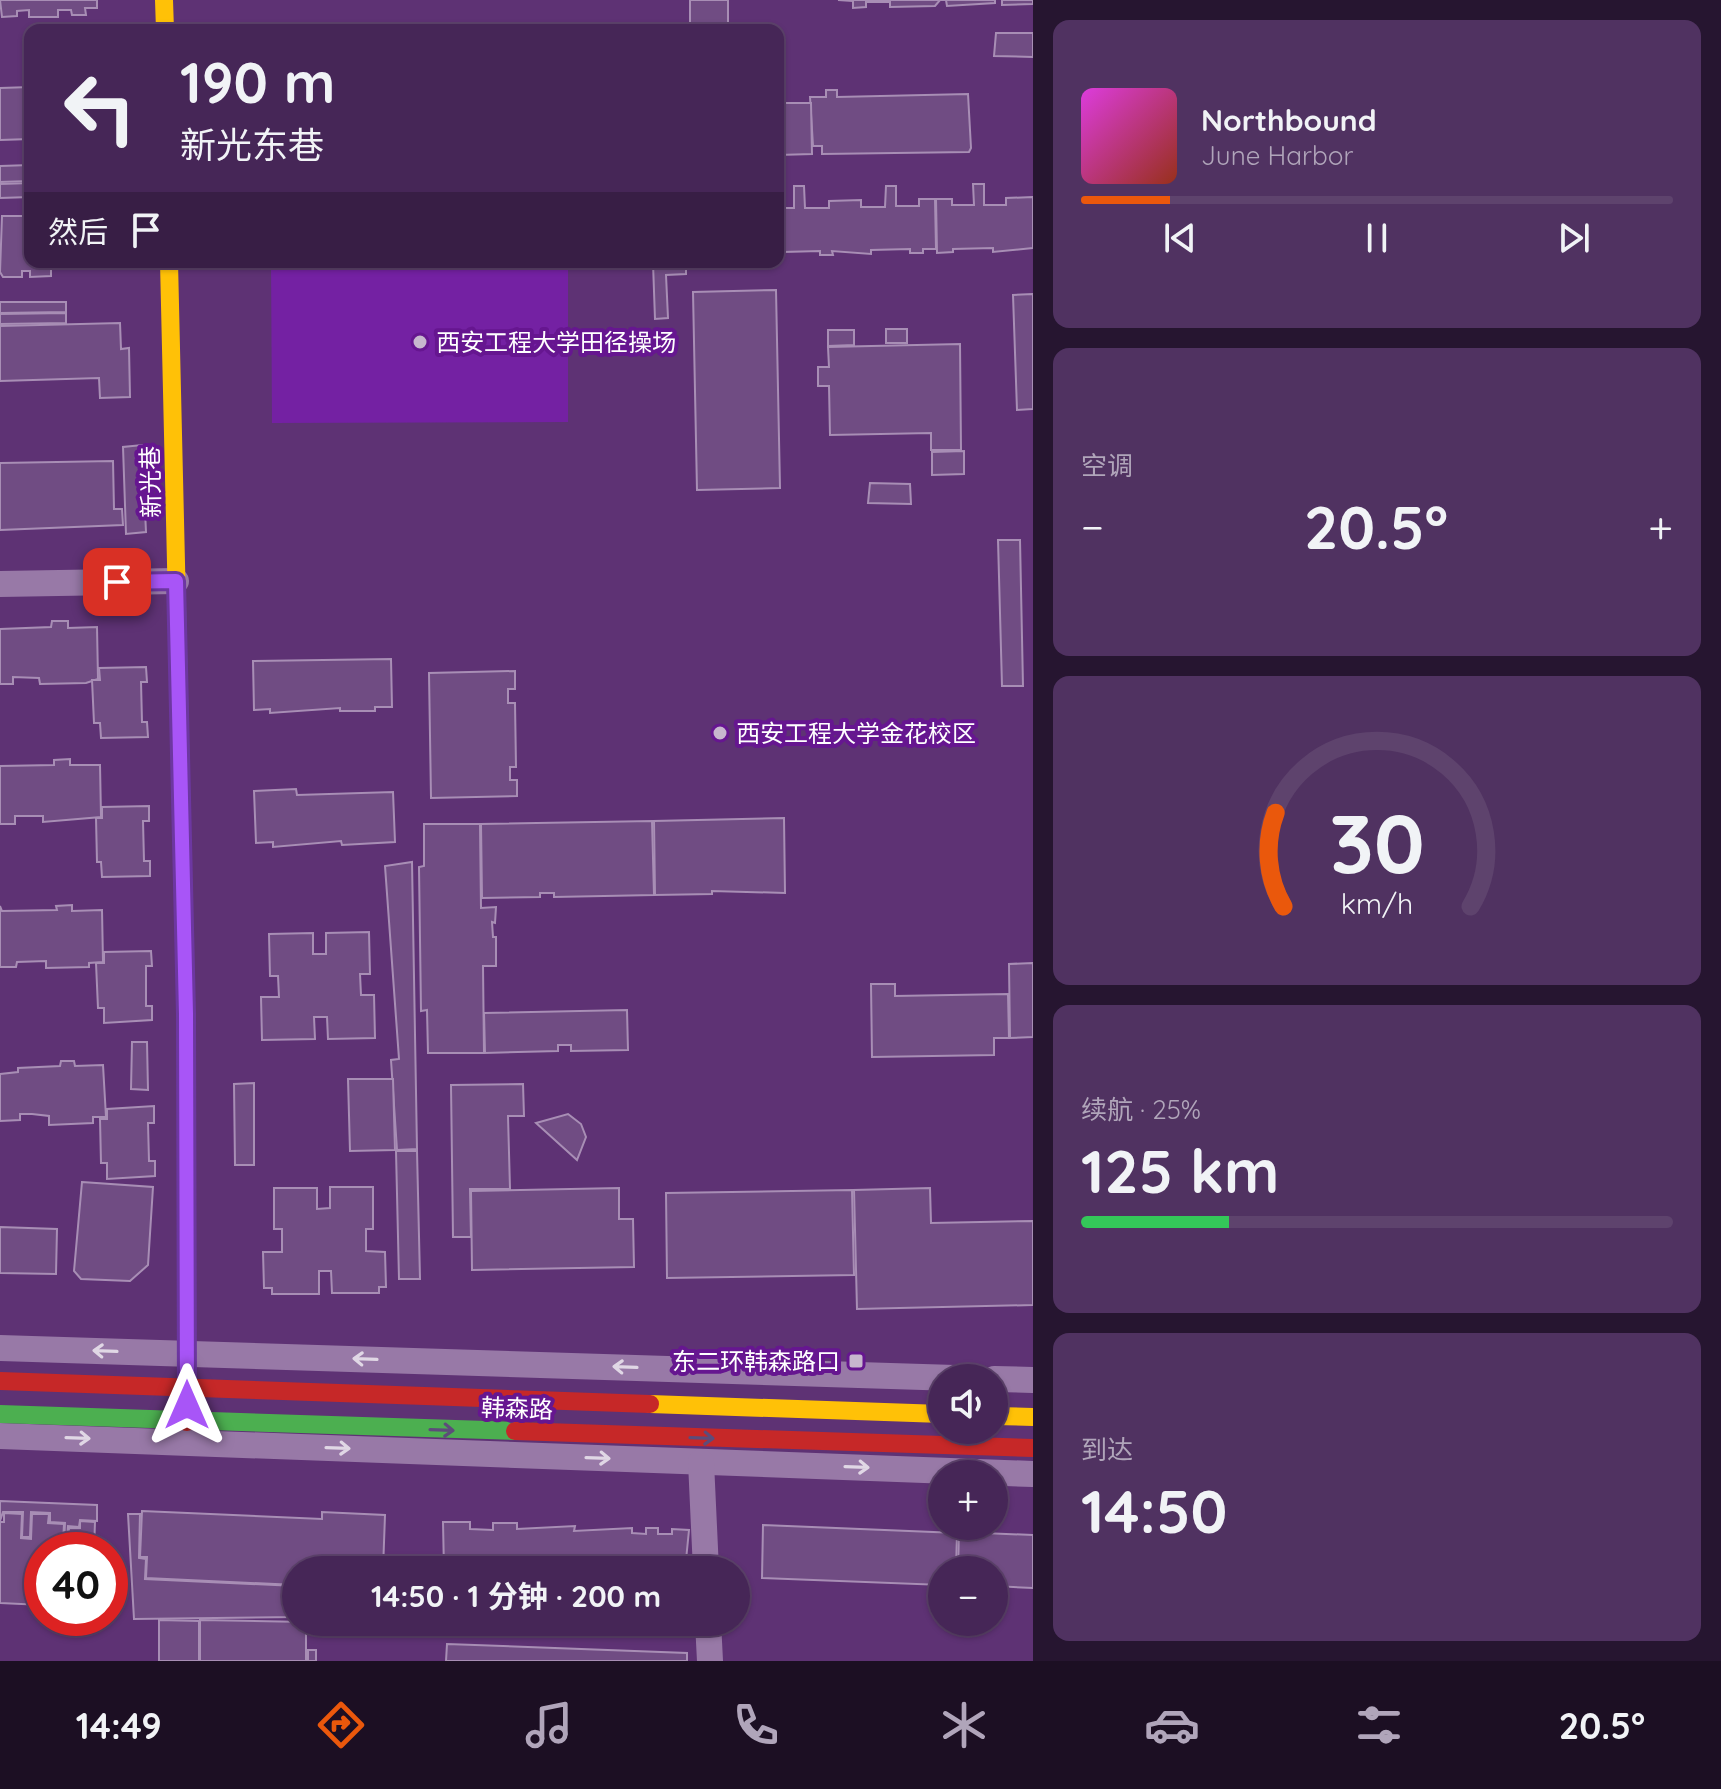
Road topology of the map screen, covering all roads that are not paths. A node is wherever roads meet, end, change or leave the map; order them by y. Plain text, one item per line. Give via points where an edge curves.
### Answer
1 (164, 0) edge
2 (165, 24) edge
3 (169, 268) edge
4 (176, 581) junction
5 (0, 584) edge
6 (0, 1348) edge
7 (187, 1353) junction
8 (928, 1377) edge
9 (1008, 1379) edge
10 (1033, 1380) edge
11 (0, 1381) edge
12 (187, 1389) junction
13 (0, 1414) edge
14 (928, 1414) edge
15 (1008, 1416) edge
16 (1033, 1417) edge
17 (187, 1422) junction
18 (0, 1436) edge
19 (1033, 1448) edge
20 (701, 1462) junction
21 (1033, 1474) edge
22 (705, 1556) edge
23 (709, 1636) edge
24 (710, 1661) edge

1 - 2 main road
3 - 4 main road, 新光巷
4 - 5 street
4 - 7 main road, 新光巷
7 -> 6 street
8 -> 7 street
7 - 12 main road, 新光巷
9 - 10 street
11 - 12 main road, 韩森路
12 - 14 main road, 韩森路
12 - 17 main road, 新光巷
13 - 17 main road, 韩森路
15 - 16 main road
17 -> 19 main road, 韩森路
18 -> 20 street
20 -> 21 street
20 - 22 street
23 - 24 street

